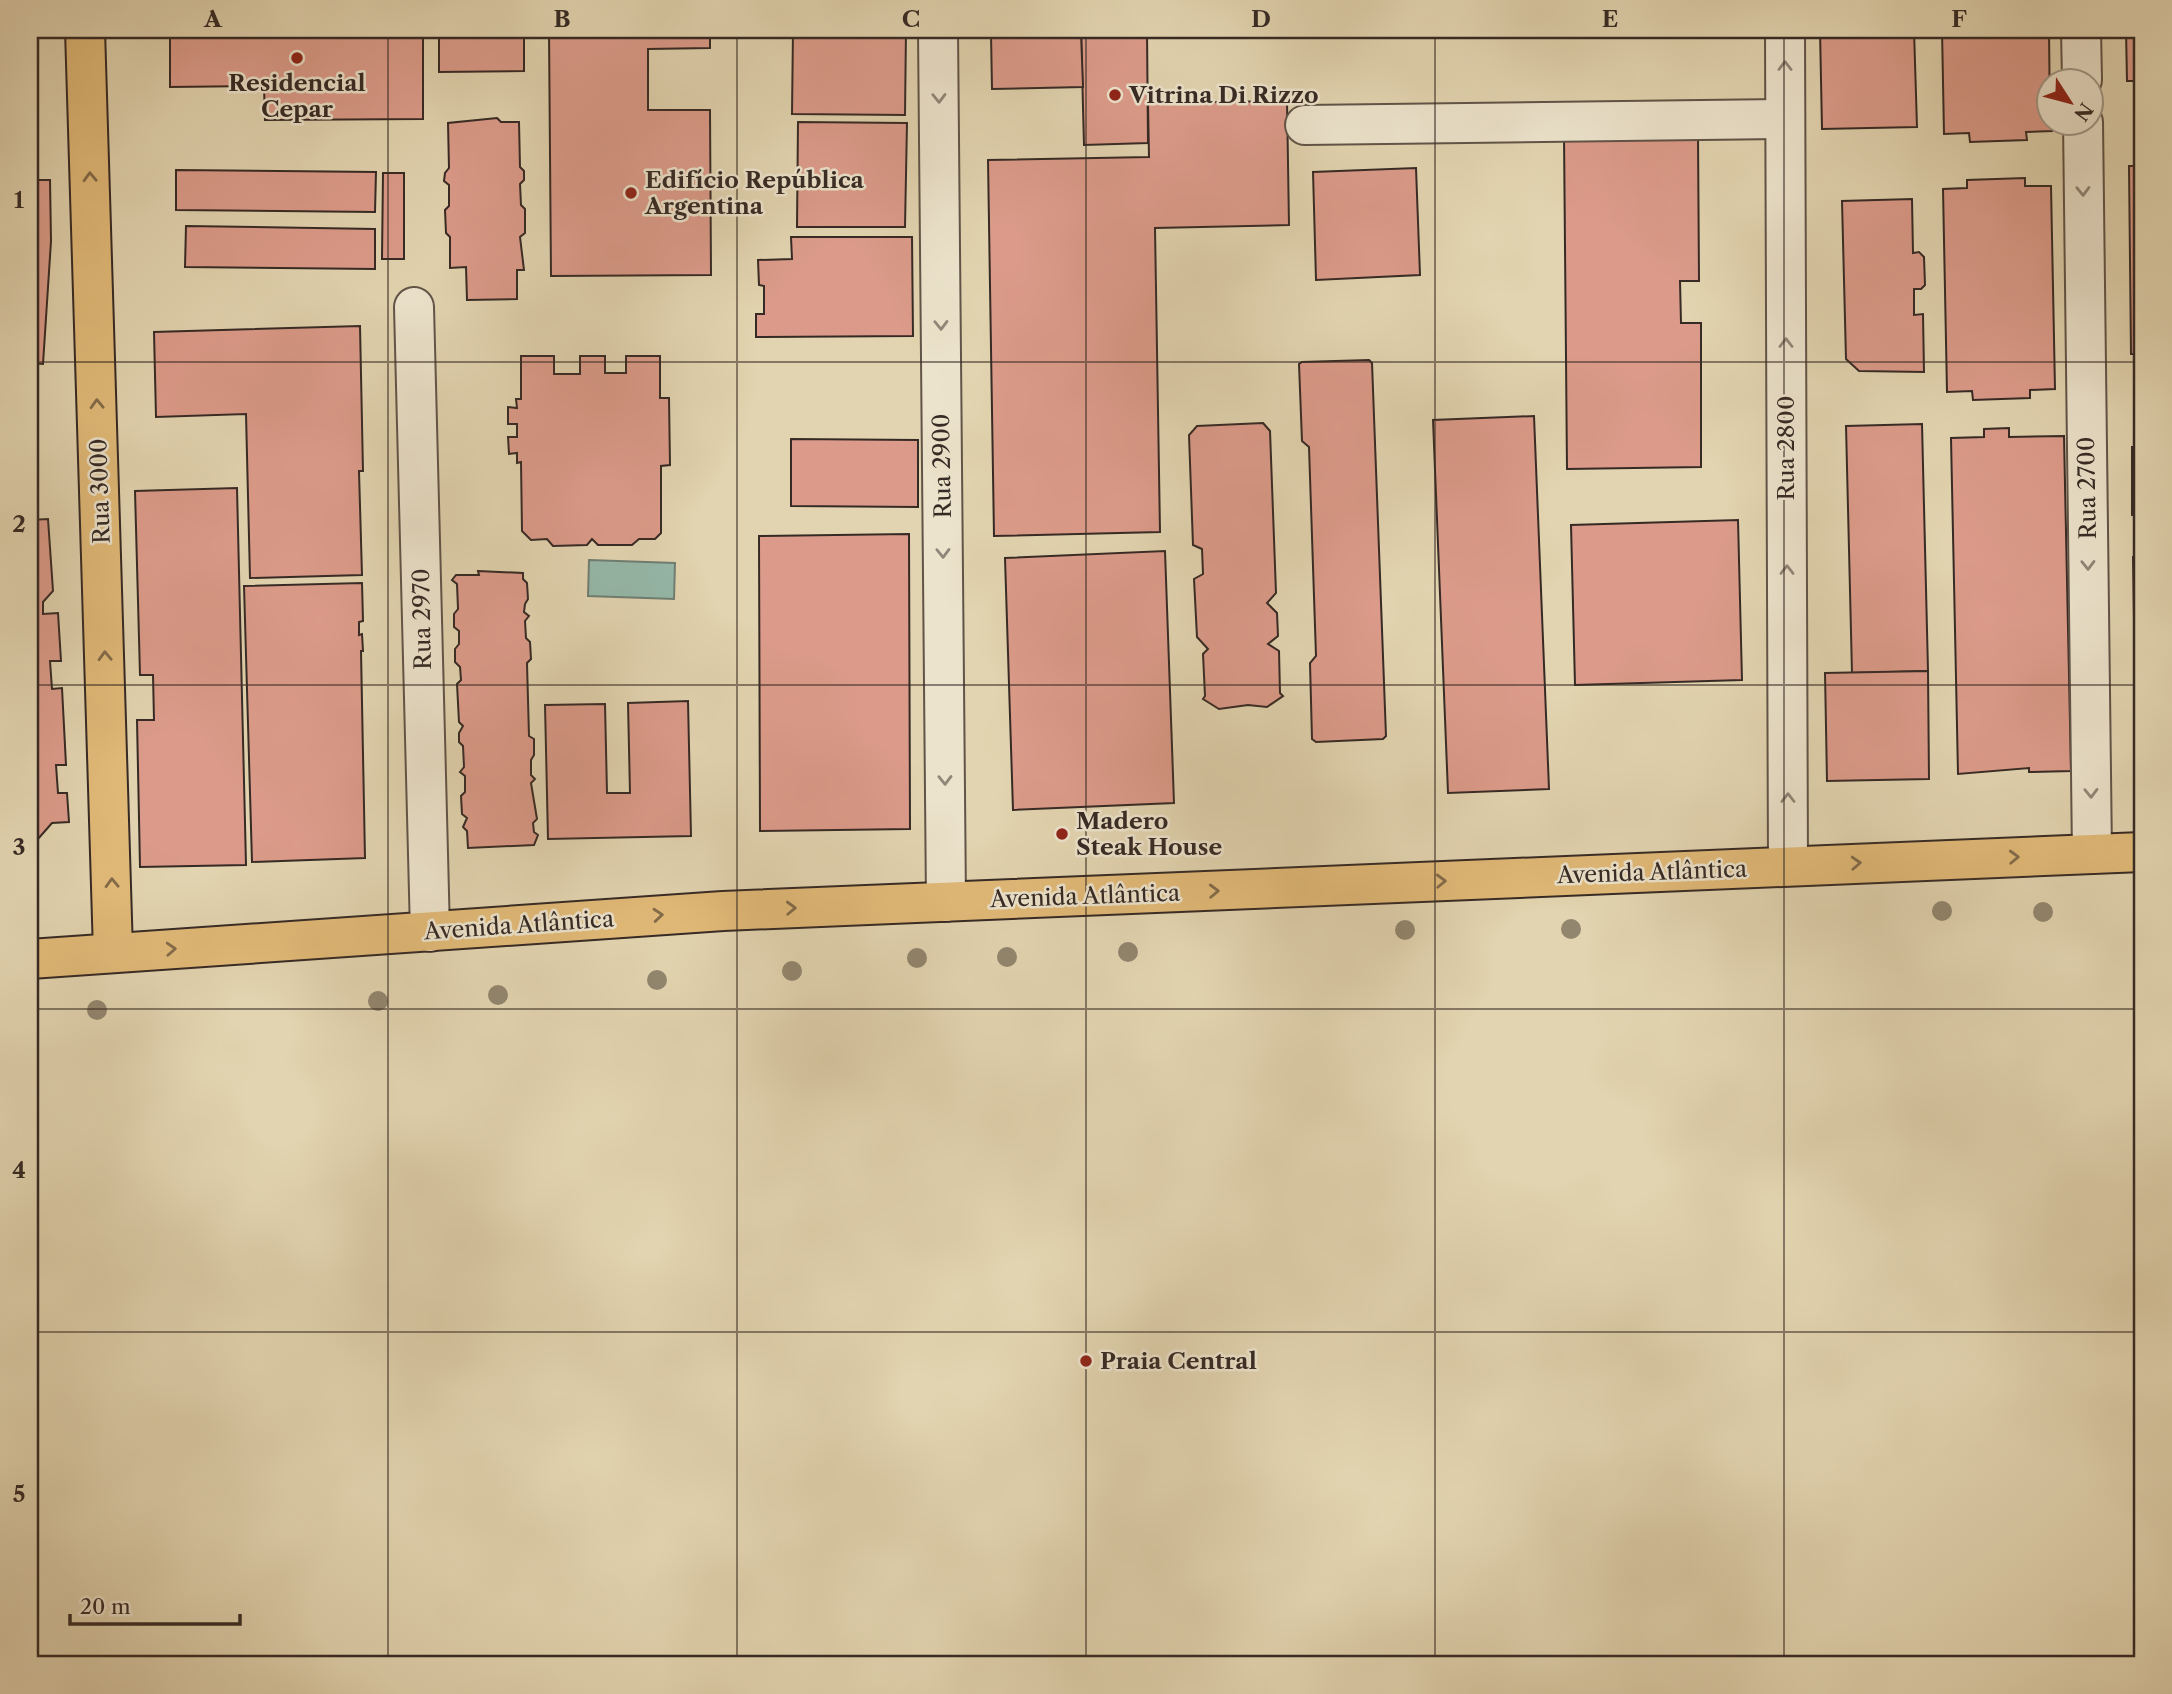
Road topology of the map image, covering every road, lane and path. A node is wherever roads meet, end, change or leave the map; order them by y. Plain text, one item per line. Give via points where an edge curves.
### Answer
1 (85, 30) edge
2 (938, 30) edge
3 (1784, 30) edge
4 (2081, 30) edge
5 (2082, 66) edge
6 (1785, 119) junction
7 (1305, 125) dead end
8 (2083, 136) edge
9 (414, 307) dead end
10 (2142, 852) edge
11 (2092, 854) junction
12 (1788, 866) junction
13 (946, 902) junction
14 (430, 932) junction
15 (113, 952) junction
16 (30, 959) edge

15 -> 1 main road, Rua 3000
2 -> 13 street, Rua 2900
6 -> 3 street, Rua 2800
4 - 5 street
6 - 7 street
12 -> 6 street, Rua 2800
8 -> 11 street, Rua 2700
9 - 14 street, Rua 2970
10 - 11 main road, Avenida Atlântica
12 -> 11 main road, Avenida Atlântica
13 -> 12 main road, Avenida Atlântica
14 -> 13 main road, Avenida Atlântica via 723,911
15 -> 14 main road, Avenida Atlântica
15 - 16 main road, Avenida Atlântica

